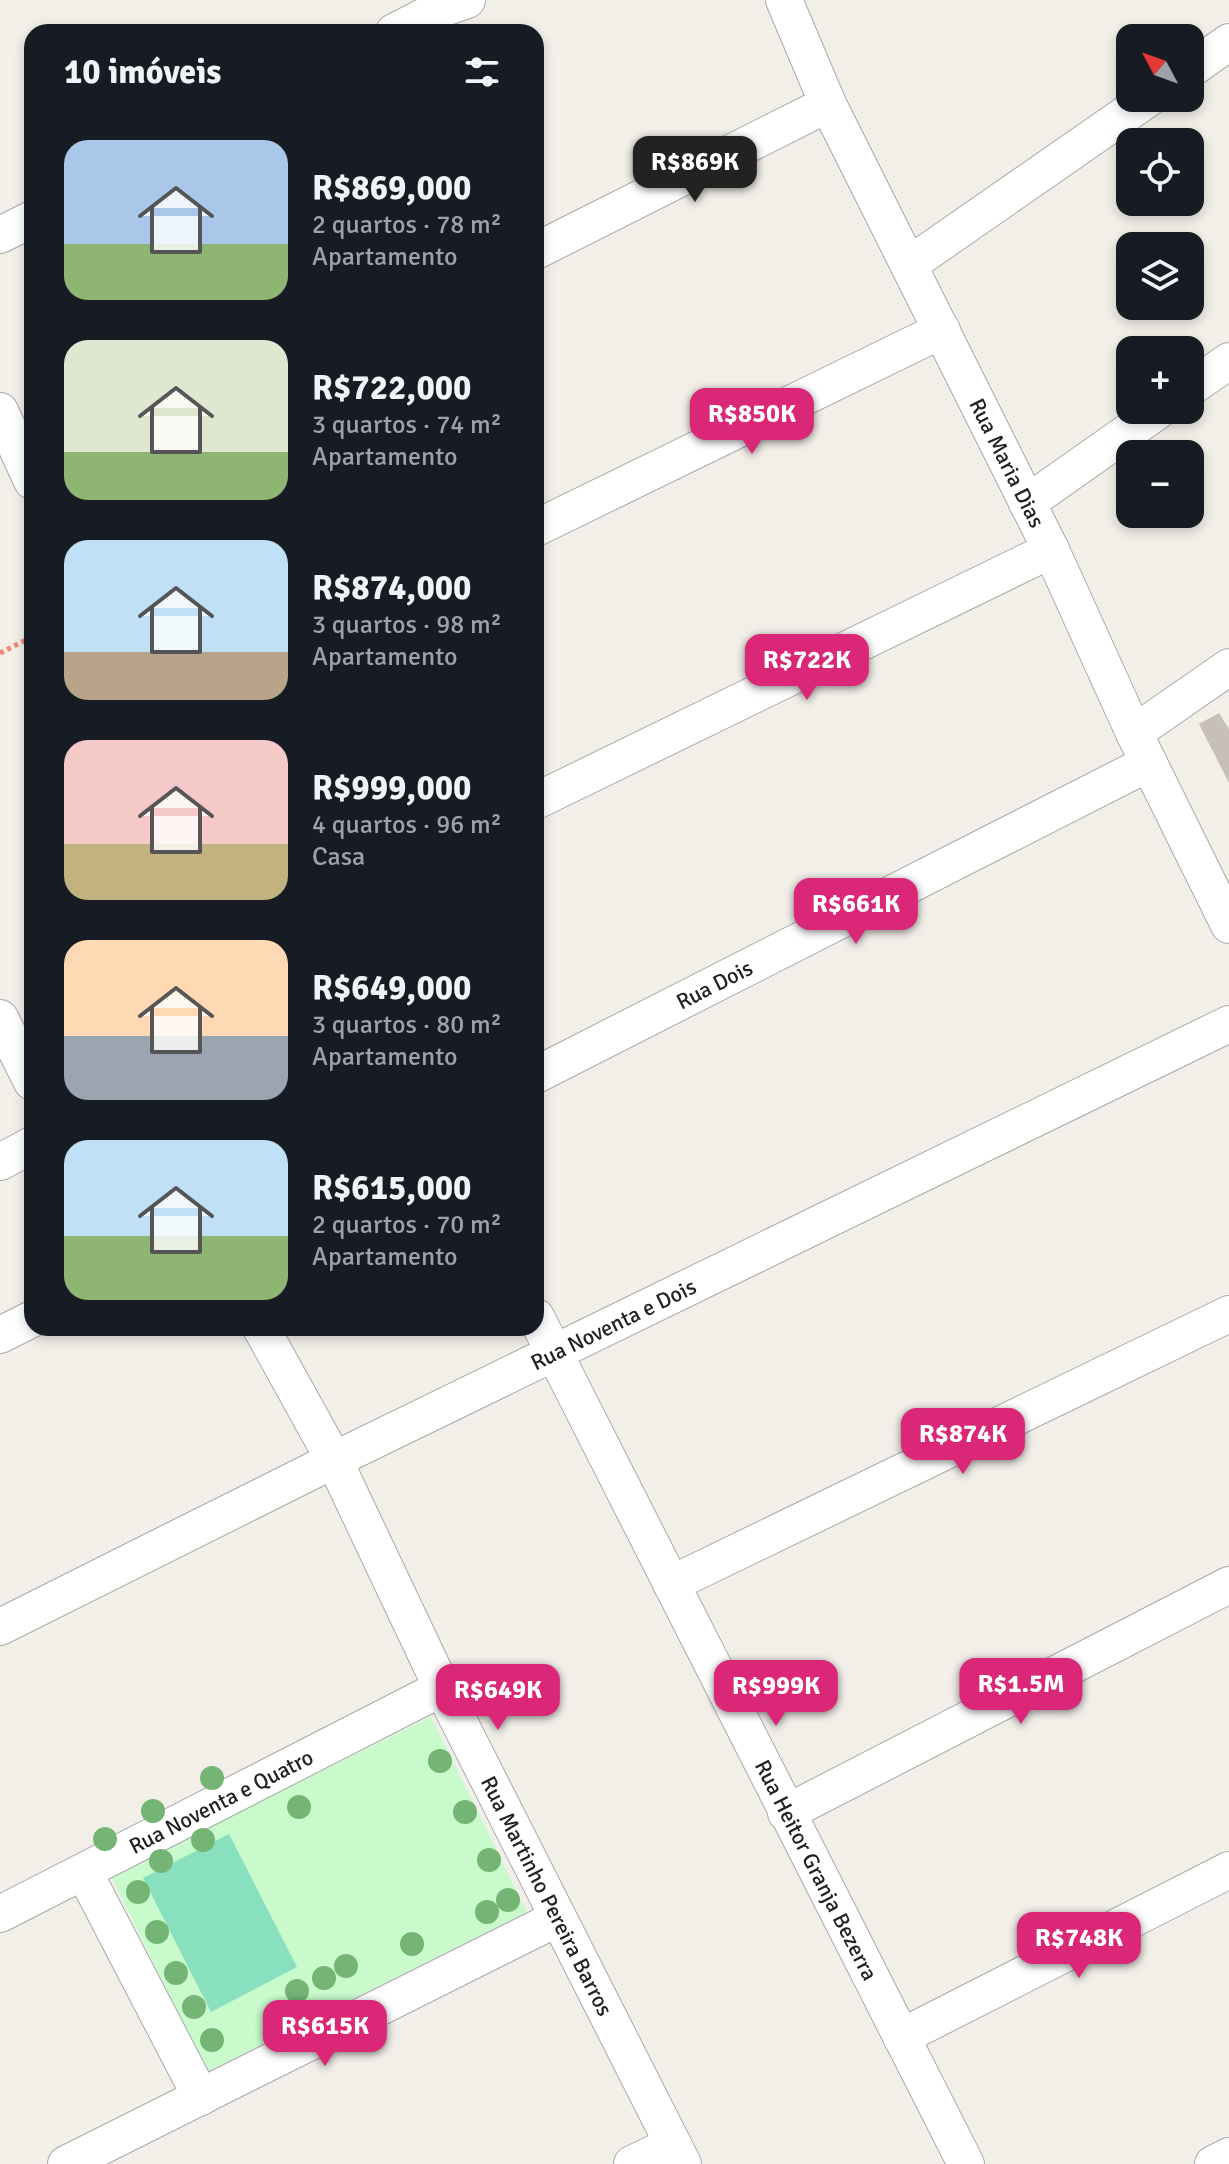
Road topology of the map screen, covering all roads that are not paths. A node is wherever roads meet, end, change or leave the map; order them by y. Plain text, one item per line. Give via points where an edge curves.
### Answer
1 (467, 0) edge
2 (784, 0) edge
3 (410, 24) edge
4 (1229, 42) edge
5 (1204, 60) edge
6 (828, 104) junction
7 (1129, 112) edge
8 (24, 223) edge
9 (0, 235) edge
10 (544, 247) edge
11 (910, 264) junction
12 (942, 330) junction
13 (1229, 361) edge
14 (1204, 378) edge
15 (0, 411) edge
16 (1139, 424) edge
17 (24, 464) edge
18 (1027, 503) junction
19 (544, 524) edge
20 (1051, 550) junction
21 (1229, 667) edge
22 (1142, 748) junction
23 (544, 797) edge
24 (1229, 925) edge
25 (0, 1018) edge
26 (1229, 1024) edge
27 (24, 1066) edge
28 (544, 1071) edge
29 (24, 1149) edge
30 (0, 1162) edge
31 (1229, 1314) edge
32 (24, 1323) edge
33 (544, 1333) edge
34 (0, 1335) edge
35 (265, 1336) edge
36 (554, 1353) junction
37 (334, 1460) junction
38 (671, 1584) junction
39 (1229, 1585) edge
40 (0, 1627) edge
41 (442, 1688) junction
42 (786, 1813) junction
43 (1229, 1870) edge
44 (84, 1872) junction
45 (0, 1914) edge
46 (558, 1918) junction
47 (901, 2037) junction
48 (201, 2097) junction
49 (678, 2154) edge
50 (1229, 2156) edge
51 (66, 2164) edge
52 (632, 2164) edge
53 (966, 2164) edge
54 (1213, 2164) edge

1 - 3 street
2 - 6 street, Rua Maria Dias
4 - 5 street
6 - 10 street
6 - 11 street, Rua Maria Dias
7 - 11 street
8 - 9 street
11 - 12 street, Rua Maria Dias
12 - 18 street, Rua Maria Dias
12 - 19 street
13 - 14 street
15 - 17 street
16 - 18 street
18 - 20 street, Rua Maria Dias
20 - 22 street, Rua Maria Dias
20 - 23 street
21 - 22 street, Rua Dois
22 - 24 street, Rua Maria Dias
22 - 28 street, Rua Dois
25 - 27 street
26 - 36 street, Rua Noventa e Dois
29 - 30 street
31 - 38 street
32 - 34 street
33 - 36 street, Rua Heitor Granja Bezerra
35 - 37 street, Rua Martinho Pereira Barros
36 - 37 street, Rua Noventa e Dois
36 - 38 street, Rua Heitor Granja Bezerra
37 - 40 street, Rua Noventa e Dois
37 - 41 street, Rua Martinho Pereira Barros
38 - 42 street, Rua Heitor Granja Bezerra
39 - 42 street
41 - 44 street, Rua Noventa e Quatro
41 - 46 street, Rua Martinho Pereira Barros
42 - 47 street, Rua Heitor Granja Bezerra
43 - 47 street
44 - 45 street, Rua Noventa e Quatro
44 - 48 street
46 - 48 street
46 - 49 street, Rua Martinho Pereira Barros
47 - 53 street, Rua Heitor Granja Bezerra
48 - 51 street
49 - 52 street
50 - 54 street

